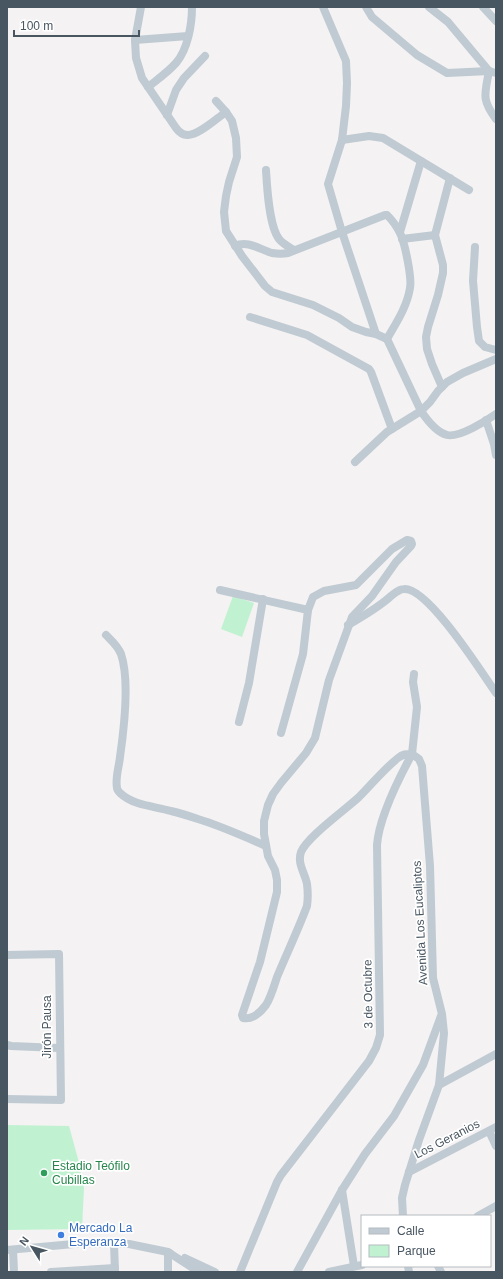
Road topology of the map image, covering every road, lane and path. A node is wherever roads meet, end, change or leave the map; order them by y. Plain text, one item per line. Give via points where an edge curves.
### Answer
1 (142, 7) edge
2 (192, 7) edge
3 (323, 7) edge
4 (366, 7) edge
5 (429, 7) edge
6 (483, 7) edge
7 (496, 21) edge
8 (188, 36) junction
9 (135, 40) junction
10 (206, 56) dead end
11 (492, 72) edge
12 (148, 88) junction
13 (216, 101) dead end
14 (226, 112) junction
15 (167, 115) junction
16 (496, 119) edge
17 (342, 140) junction
18 (421, 161) junction
19 (266, 170) dead end
20 (450, 178) junction
21 (469, 190) dead end
22 (342, 232) junction
23 (435, 235) junction
24 (401, 236) junction
25 (235, 246) junction
26 (475, 247) dead end
27 (294, 250) junction
28 (250, 317) dead end
29 (376, 334) junction
30 (387, 340) junction
31 (496, 350) edge
32 (496, 359) edge
33 (442, 387) junction
34 (421, 411) junction
35 (493, 417) edge
36 (392, 429) junction
37 (496, 455) edge
38 (355, 462) dead end
39 (220, 590) dead end
40 (263, 599) junction
41 (308, 610) junction
42 (348, 625) junction
43 (106, 635) dead end
44 (414, 674) dead end
45 (496, 693) edge
46 (239, 722) dead end
47 (281, 733) dead end
48 (412, 754) junction
49 (266, 846) junction
50 (7, 955) edge
51 (442, 1014) junction
52 (7, 1045) edge
53 (59, 1048) junction
54 (496, 1054) edge
55 (439, 1085) junction
56 (7, 1099) edge
57 (492, 1129) edge
58 (496, 1146) edge
59 (409, 1172) junction
60 (342, 1190) junction
61 (496, 1206) edge
62 (403, 1215) edge
63 (480, 1215) edge
64 (114, 1243) junction
65 (10, 1250) edge
66 (168, 1252) junction
67 (358, 1265) edge
68 (115, 1270) edge
69 (14, 1272) edge
70 (51, 1272) edge
71 (168, 1272) edge
72 (199, 1272) edge
73 (215, 1272) edge
74 (240, 1272) edge
75 (297, 1272) edge
76 (329, 1272) edge

1 - 9 street
2 - 8 street
3 - 17 street via 346,61 346,106
4 - 11 street via 372,17 417,55 447,73
5 - 11 street via 448,22
6 - 7 street
8 - 9 street
8 - 12 street via 183,53 177,62
9 - 12 street via 136,58
10 - 15 street via 176,90
11 - 16 street via 485,96 487,107
12 - 15 street
13 - 14 street
14 - 15 street via 190,135 180,133
14 - 25 street via 232,121 237,158 229,182 224,212 226,231
17 - 18 street via 369,136 383,138
17 - 22 street via 328,184
18 - 20 street
18 - 24 street
19 - 27 street via 267,191 275,232 282,242
20 - 21 street
20 - 23 street
22 - 24 street via 385,215
22 - 27 street
22 - 29 street
23 - 24 street
23 - 33 street via 443,273 426,338 427,349
24 - 30 street via 411,287 405,308
25 - 27 street via 245,243 280,254
25 - 29 street via 272,292 313,305 352,327
26 - 31 street via 473,281 479,340 485,347
28 - 36 street via 307,336 369,369
29 - 30 street
30 - 34 street
32 - 33 street via 463,373
33 - 34 street
34 - 35 street via 428,421 447,435 457,435
34 - 36 street
35 - 37 street
36 - 38 street
39 - 40 street
40 - 41 street
40 - 46 street via 249,683
41 - 42 street via 313,597 319,592 356,585 392,549 407,540 411,541 411,546
41 - 47 street via 303,654
42 - 45 street via 380,607 398,591 412,590 429,603 456,635
42 - 49 street via 329,680 315,738 277,788 268,805 264,821
43 - 49 street via 115,644 123,662 125,708 117,777 119,792 139,804 197,818
44 - 48 street via 417,707
48 - 49 street via 406,754 390,764 370,786 304,846 300,865 307,883 307,906 270,999 259,1013 248,1019 242,1015 260,962 277,892 275,870
48 - 51 street, Avenida Los Eucaliptos via 419,759 422,766 429,852 433,978
48 - 74 street, 3 de Octubre via 378,832 380,1035 376,1048 369,1061 279,1178
50 - 53 street, Jirón Pausa via 59,954
51 - 55 street, Avenida Los Eucaliptos via 444,1033
51 - 60 street via 423,1065 394,1116
52 - 53 street
53 - 56 street, Jirón Pausa via 61,1100
54 - 55 street
55 - 59 street, Avenida Los Eucaliptos
57 - 58 street
57 - 59 street, Los Geranios
59 - 62 street, Avenida Los Eucaliptos via 402,1198
60 - 67 street
60 - 75 street
61 - 63 street
64 - 65 street
64 - 66 street via 146,1246
64 - 68 street
65 - 69 street
66 - 71 street
66 - 72 street
66 - 73 street
67 - 76 street
68 - 70 street

